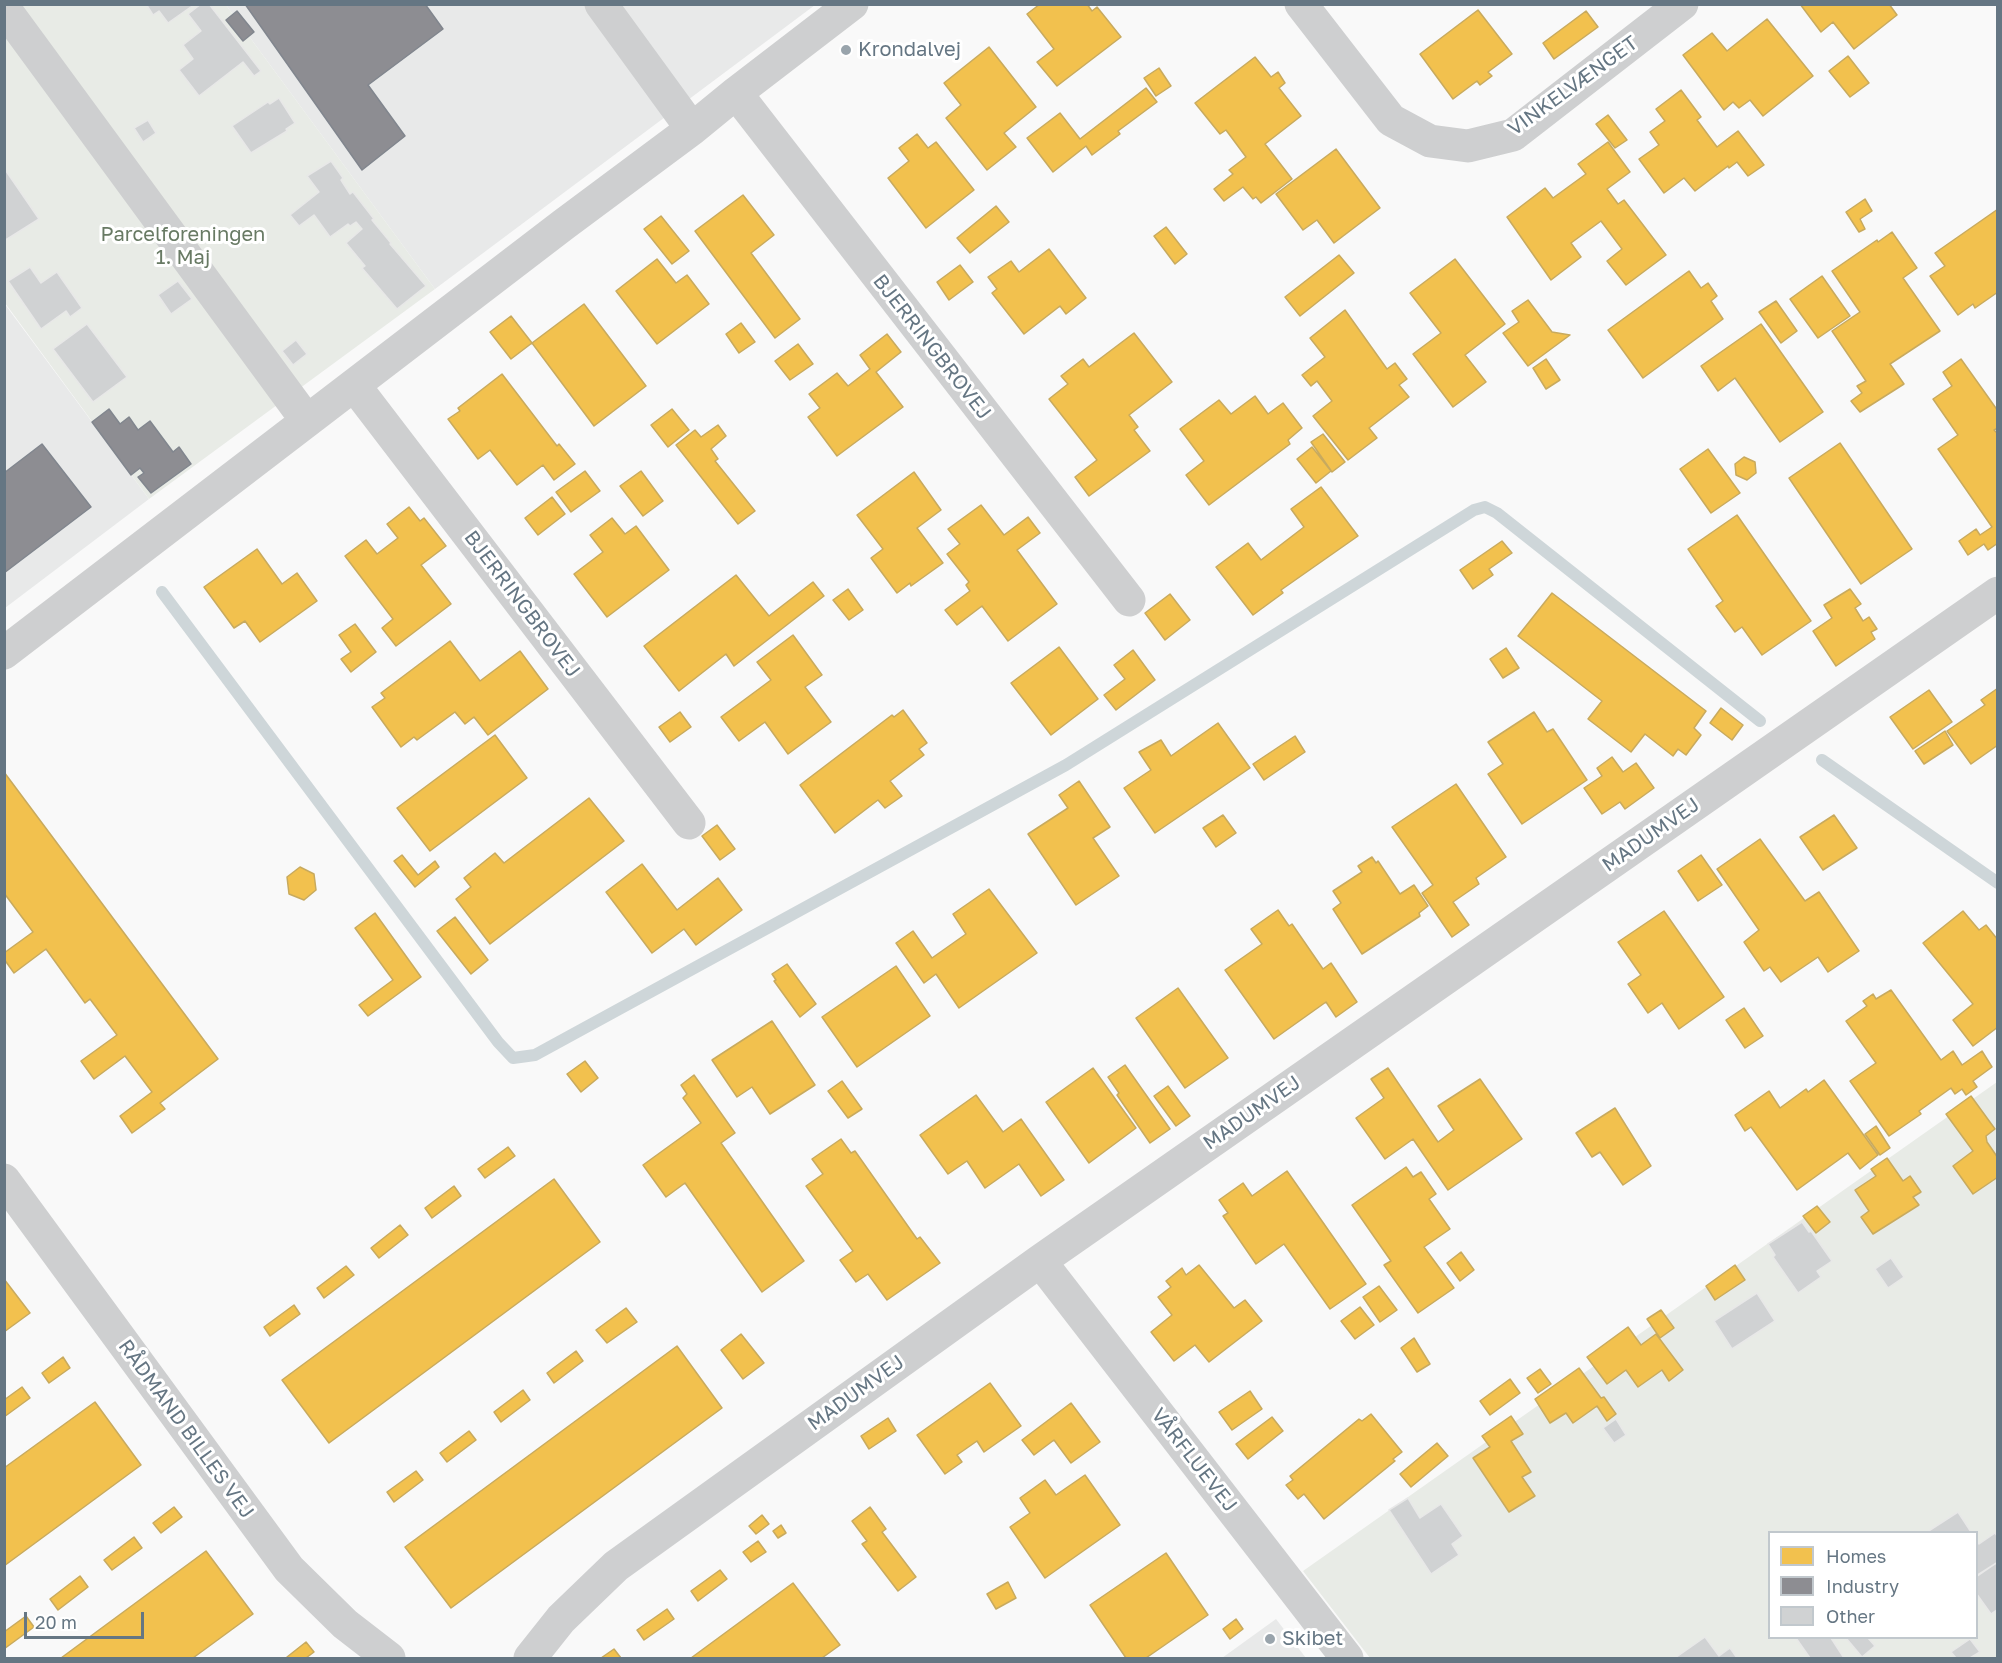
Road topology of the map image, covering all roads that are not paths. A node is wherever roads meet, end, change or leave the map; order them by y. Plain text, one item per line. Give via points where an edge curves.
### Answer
1 (601, 4) edge
2 (852, 4) edge
3 (1301, 4) edge
4 (1682, 4) edge
5 (4, 8) edge
6 (736, 93) junction
7 (692, 129) junction
8 (354, 385) junction
9 (307, 421) junction
10 (1998, 593) edge
11 (1129, 600) dead end
12 (4, 653) edge
13 (689, 823) dead end
14 (4, 1180) edge
15 (1040, 1261) junction
16 (389, 1659) edge
17 (530, 1659) edge
18 (1347, 1659) edge

1 - 7 street
2 - 6 street
3 - 4 street, VINKELVÆNGET via 1391,120 1430,141 1468,146 1513,135
5 - 9 street
6 - 7 street
6 - 11 street, BJERRINGBROVEJ
7 - 8 street
8 - 9 street
8 - 13 street, BJERRINGBROVEJ
9 - 12 street
10 - 15 street, MADUMVEJ
14 - 16 street, RÅDMAND BILLES VEJ via 289,1569 345,1624
15 - 17 street, MADUMVEJ via 616,1566 561,1619
15 - 18 street, VÅRFLUEVEJ

